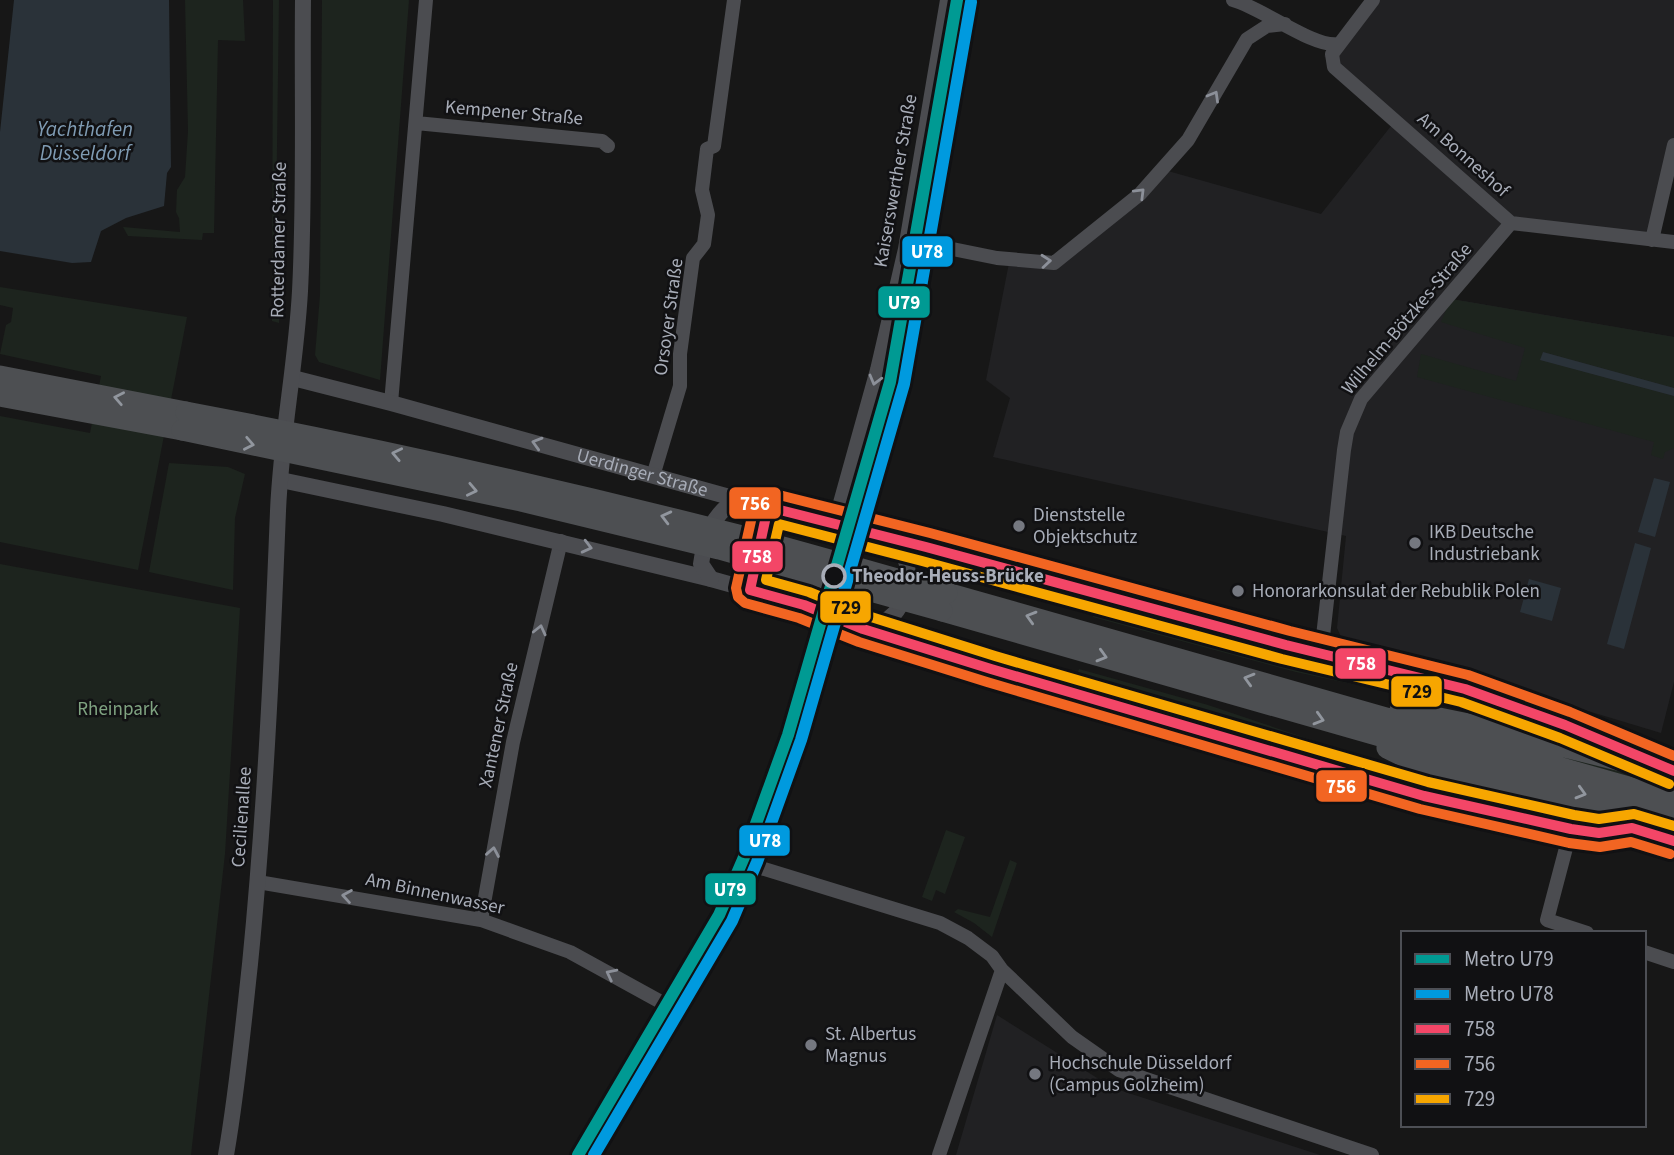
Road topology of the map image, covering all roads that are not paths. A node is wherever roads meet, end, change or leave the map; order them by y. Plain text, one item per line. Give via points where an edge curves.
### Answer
1 (303, 0) edge
2 (426, 0) edge
3 (734, 0) edge
4 (948, 0) edge
5 (970, 0) edge
6 (1233, 0) edge
7 (1373, 0) edge
8 (1285, 23) junction
9 (1338, 44) junction
10 (416, 123) junction
11 (608, 145) dead end
12 (1674, 145) edge
13 (1511, 223) junction
14 (1652, 240) junction
15 (1674, 243) edge
16 (929, 244) junction
17 (0, 376) edge
18 (293, 378) junction
19 (0, 396) edge
20 (391, 403) junction
21 (184, 421) junction
22 (653, 476) junction
23 (281, 480) junction
24 (737, 499) junction
25 (853, 529) junction
26 (894, 539) junction
27 (561, 541) junction
28 (711, 579) junction
29 (944, 602) junction
30 (828, 615) junction
31 (863, 629) junction
32 (1321, 654) junction
33 (1315, 698) junction
34 (1348, 727) junction
35 (1674, 772) edge
36 (1674, 800) edge
37 (1674, 820) edge
38 (1632, 828) junction
39 (1571, 829) junction
40 (1674, 841) edge
41 (745, 863) junction
42 (258, 882) junction
43 (481, 920) junction
44 (1581, 931) edge
45 (1646, 953) edge
46 (1674, 962) edge
47 (1002, 970) junction
48 (670, 1007) junction
49 (226, 1155) edge
50 (583, 1155) edge
51 (939, 1155) edge
52 (1372, 1155) edge

1 - 18 street, Rotterdamer Straße via 302,228
2 - 10 street
3 - 22 street, Orsoyer Straße via 714,146 707,149 702,190 708,215 704,244 693,258 680,386
4 -> 25 street, Kaiserswerther Straße via 906,249 841,503
5 - 16 street
6 - 8 street
7 - 9 street
8 - 9 street via 1324,44
16 -> 8 street via 997,258 1054,263 1140,194 1188,140 1247,40 1267,26
9 - 13 street, Am Bonneshof via 1332,58 1338,72
10 - 11 street, Kempener Straße
10 - 20 street
12 - 14 street
13 - 14 street, Am Bonneshof
13 - 32 street, Wilhelm-Bötzkes-Straße via 1361,399 1354,414 1343,450
14 - 15 street, Am Bonneshof
16 - 25 street via 905,377 869,503
21 -> 17 main road
18 - 20 street, Uerdinger Straße
18 - 23 street, Rotterdamer Straße
19 - 21 main road
22 -> 20 street, Uerdinger Straße
21 - 29 main road, bridge
22 - 24 street, Uerdinger Straße
23 - 27 street
23 - 42 street, Cecilienallee
24 - 25 street, Uerdinger Straße
24 - 28 street via 713,520 701,564
25 - 26 street, Uerdinger Straße
25 - 30 street
26 - 31 street via 908,569 904,601 890,618
26 - 32 street, Uerdinger Straße
27 -> 28 street
43 -> 27 street, Xantener Straße via 513,741
28 - 30 street
33 -> 29 main road
29 -> 34 main road
30 - 31 street
30 - 41 street via 800,712
31 - 39 street via 1424,796
32 - 35 street, Uerdinger Straße via 1506,702
33 - 35 main road via 1488,728
33 - 36 main road
34 -> 37 main road
34 - 38 main road via 1415,762
38 - 39 street via 1599,833
38 - 40 main road
39 - 44 street via 1547,919
41 - 47 street via 940,923 992,956
41 - 48 street via 711,940
43 -> 42 street, Am Binnenwasser
42 - 49 street, Cecilienallee
48 -> 43 street, Am Binnenwasser via 570,952
45 - 46 street
47 - 51 street
47 - 52 street via 1072,1037 1119,1070
48 - 50 street

